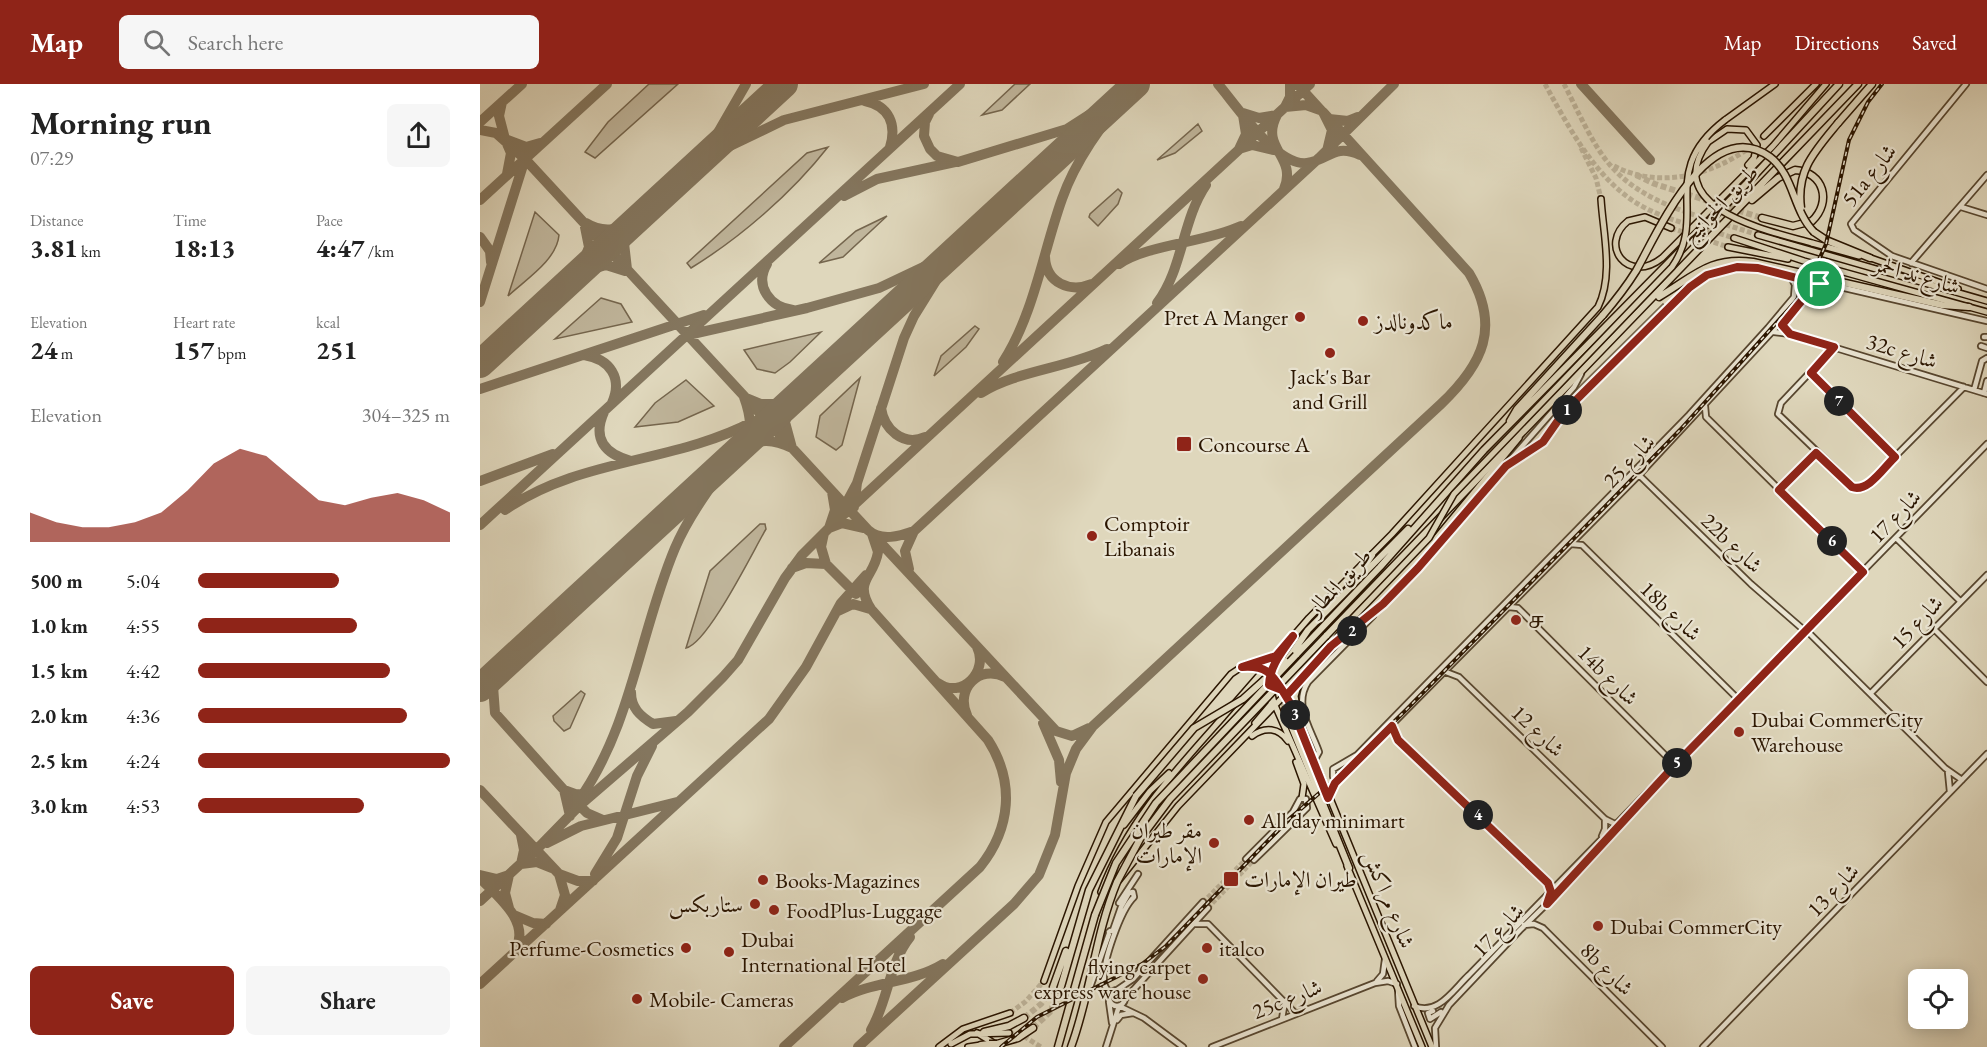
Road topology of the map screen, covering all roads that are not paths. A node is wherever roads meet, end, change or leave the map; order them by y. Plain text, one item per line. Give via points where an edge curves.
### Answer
1 (1775, 84) edge
2 (1816, 84) edge
3 (1826, 84) edge
4 (1839, 84) edge
5 (1858, 84) edge
6 (1872, 84) edge
7 (1966, 84) edge
8 (1764, 136) tunnel mouth
9 (1987, 176) edge
10 (1740, 178) junction
11 (1601, 199) tunnel mouth
12 (1746, 202) junction
13 (1961, 207) junction
14 (1802, 215) junction
15 (1987, 215) edge
16 (1762, 218) tunnel mouth
17 (1671, 228) tunnel mouth
18 (1758, 235) tunnel mouth
19 (1734, 238) tunnel mouth
20 (1728, 247) tunnel mouth
21 (1922, 253) junction
22 (1870, 258) junction
23 (1804, 261) junction
24 (1911, 263) junction
25 (1920, 266) junction
26 (1791, 277) junction
27 (1820, 284) junction
28 (1987, 289) edge
29 (1795, 294) junction
30 (1973, 296) junction
31 (1803, 298) junction
32 (1987, 301) edge
33 (1651, 302) junction
34 (1969, 307) junction
35 (1987, 312) edge
36 (1987, 321) edge
37 (1781, 323) junction
38 (1607, 324) joint
39 (1773, 332) junction
40 (1790, 334) junction
41 (1981, 346) dead end
42 (1834, 347) junction
43 (1606, 348) joint
44 (1987, 348) edge
45 (1987, 358) edge
46 (1811, 373) junction
47 (1581, 374) junction
48 (1987, 381) edge
49 (1964, 387) junction
50 (1974, 390) junction
51 (1985, 393) edge
52 (1705, 405) junction
53 (1695, 416) junction
54 (1706, 417) junction
55 (1509, 424) junction
56 (1537, 429) junction
57 (1552, 430) junction
58 (1521, 434) junction
59 (1987, 444) edge
60 (1816, 453) junction
61 (1895, 457) junction
62 (1506, 466) junction
63 (1639, 475) junction
64 (1779, 490) junction
65 (1428, 511) junction
66 (1582, 532) junction
67 (1896, 538) junction
68 (1571, 544) junction
69 (1582, 546) junction
70 (1372, 555) junction
71 (1863, 572) junction
72 (1987, 574) edge
73 (1517, 599) junction
74 (1960, 601) junction
75 (1383, 604) junction
76 (1509, 607) junction
77 (1518, 608) junction
78 (1319, 619) junction
79 (1934, 629) junction
80 (1806, 631) junction
81 (1293, 636) junction
82 (1339, 639) junction
83 (1331, 646) junction
84 (1296, 655) junction
85 (1276, 656) junction
86 (1286, 662) tunnel mouth
87 (1242, 667) junction
88 (1264, 669) junction
89 (1446, 672) junction
90 (1272, 676) junction
91 (1302, 678) junction
92 (1987, 682) edge
93 (1271, 685) junction
94 (1284, 693) junction
95 (1871, 693) junction
96 (1272, 699) junction
97 (1738, 700) junction
98 (1275, 707) junction
99 (1285, 710) tunnel mouth
100 (1222, 718) junction
101 (1300, 725) junction
102 (1392, 726) junction
103 (1237, 747) junction
104 (1987, 754) edge
105 (1359, 756) junction
106 (1295, 757) junction
107 (1314, 761) junction
108 (1675, 765) junction
109 (1946, 770) junction
110 (1173, 771) junction
111 (1206, 778) junction
112 (1338, 779) junction
113 (1961, 781) junction
114 (1950, 793) junction
115 (1314, 794) junction
116 (1302, 798) junction
117 (1328, 798) junction
118 (1605, 819) junction
119 (1616, 825) junction
120 (1623, 825) junction
121 (1599, 841) junction
122 (1105, 855) junction
123 (1246, 859) tunnel mouth
124 (1254, 860) tunnel mouth
125 (1349, 868) junction
126 (1138, 874) dead end
127 (1544, 878) junction
128 (1117, 882) junction
129 (1558, 882) junction
130 (1551, 890) junction
131 (1203, 902) tunnel mouth
132 (1547, 904) junction
133 (1083, 905) junction
134 (1208, 908) tunnel mouth
135 (1095, 915) junction
136 (1194, 924) junction
137 (1524, 925) junction
138 (1109, 932) junction
139 (1385, 956) junction
140 (1044, 981) tunnel mouth
141 (1375, 982) junction
142 (1398, 986) junction
143 (1053, 987) tunnel mouth
144 (1060, 990) tunnel mouth
145 (1118, 990) junction
146 (1110, 993) junction
147 (1086, 999) junction
148 (1444, 999) junction
149 (1125, 1000) junction
150 (1285, 1001) junction
151 (1109, 1002) junction
152 (1449, 1005) junction
153 (1119, 1006) junction
154 (1414, 1006) junction
155 (1133, 1012) junction
156 (1010, 1013) tunnel mouth
157 (1295, 1014) junction
158 (1024, 1018) tunnel mouth
159 (1282, 1019) junction
160 (1113, 1025) junction
161 (1033, 1028) tunnel mouth
162 (980, 1032) junction
163 (1009, 1033) tunnel mouth
164 (951, 1036) junction
165 (960, 1038) junction
166 (951, 1044) dead end
167 (981, 1045) joint
168 (994, 1046) edge
169 (939, 1047) edge
170 (968, 1047) edge
171 (1058, 1047) edge
172 (1071, 1047) edge
173 (1106, 1047) edge
174 (1183, 1047) edge
175 (1212, 1047) edge
176 (1415, 1047) edge
177 (1422, 1047) edge
178 (1434, 1047) edge
179 (1662, 1047) edge
180 (1703, 1047) edge

1 - 83 main road, bridge via 1701,140 1690,160 1684,240 1672,267 1454,494 1430,538 1347,624
2 - 8 main road
3 - 10 main road
4 - 38 highway, طريق الخوانيج
5 - 12 highway, طريق الخوانيج
6 - 14 highway, bridge via 1805,165 1800,188
7 - 24 street, 51a شارع via 1853,219 1854,230 1883,251
9 - 13 street
10 - 17 main road via 1657,262 1640,269 1621,259 1616,238 1628,221 1645,218
10 - 22 main road, bridge via 1756,154 1757,145 1746,130 1732,128 1719,132 1700,154 1700,189 1711,205 1745,222
11 - 70 main road via 1606,275 1598,307
12 - 16 highway via 1795,170 1807,172 1821,185 1823,205 1812,221 1793,226
12 - 33 highway, طريق الخوانيج
13 - 15 street
13 - 21 street
14 - 22 highway, bridge via 1814,232 1826,240
14 - 55 highway, bridge via 1784,173 1771,158 1744,149 1719,154 1686,186 1628,282 1603,315 1516,409
18 - 30 main road, شارع ند الحمر
19 - 23 main road, شارع ند الحمر
20 - 23 main road
21 - 24 street
21 - 25 street
22 - 30 main road
23 - 34 main road, شارع ند الحمر
24 - 25 street, 51a شارع
25 - 28 street, 51a شارع
26 - 27 street
26 - 29 street
26 - 57 street via 1758,268 1727,268 1698,280 1564,412
27 - 31 street, شارع 25
27 - 36 street
29 - 31 street via 1802,294
29 - 105 street, شارع 25 via 1689,415
30 - 32 main road, شارع ند الحمر
31 - 37 street, شارع 25
33 - 34 highway via 1704,268 1737,261 1942,305
33 - 43 highway, طريق الخوانيج
34 - 35 main road, شارع ند الحمر
37 - 39 street, شارع 25
37 - 40 street
38 - 55 highway, طريق المطار
39 - 40 street, 32c شارع
39 - 52 street, شارع 25
40 - 42 street, 32c شارع
41 - 44 street
42 - 46 street
42 - 49 street, 32c شارع
43 - 47 highway, طريق المطار
45 - 50 street via 1982,361
46 - 60 street via 1779,406 1778,414
46 - 61 street
47 - 56 street
47 - 58 highway, طريق المطار
48 - 51 street
49 - 50 street, 32c شارع
49 - 61 street
50 - 51 street, 32c شارع
52 - 53 street, شارع 25
52 - 54 street
53 - 54 street
53 - 63 street, شارع 25
54 - 64 street
55 - 65 highway, طريق المطار
56 - 57 street via 1537,442
56 - 62 street
57 - 62 street via 1543,442
58 - 82 main road via 1442,531
58 - 128 highway, طريق المطار, bridge via 1170,799 1140,838
59 - 67 street, شارع 17
60 - 61 street via 1852,487 1862,489
60 - 64 street
62 - 75 street
63 - 66 street, شارع 25
63 - 80 street, 22b شارع
64 - 71 street
65 - 78 highway
65 - 84 highway, طريق المطار
66 - 68 street, شارع 25
66 - 69 street
67 - 71 street, شارع 17
67 - 74 street
68 - 69 street
68 - 73 street, شارع 25
69 - 97 street, 18b شارع
70 - 78 highway
70 - 81 main road
71 - 80 street, شارع 17
72 - 74 street, شارع 15
73 - 76 street, شارع 25
73 - 77 street
74 - 79 street, شارع 15
75 - 82 main road
75 - 107 street via 1305,687 1302,710 1319,752
76 - 77 street
76 - 89 street, شارع 25
77 - 108 street, 14b شارع
78 - 86 highway via 1299,640
79 - 92 street
79 - 95 street, شارع 15
80 - 95 street, 22b شارع
80 - 97 street, شارع 17
81 - 85 main road
81 - 90 main road
82 - 83 main road
83 - 91 main road
84 - 122 highway, bridge via 1243,699 1194,728 1136,796
84 - 135 highway, طريق المطار, bridge via 1156,803 1116,863
85 - 87 main road
85 - 88 main road
87 - 88 main road
87 - 140 main road via 1229,677 1109,816 1088,861
88 - 90 main road, شارع مراكش
88 - 100 main road
89 - 102 street, شارع 25
89 - 118 street, شارع 12 via 1459,677
90 - 93 main road
90 - 94 main road, شارع مراكش
91 - 94 main road
91 - 101 main road via 1295,696
93 - 94 main road
93 - 96 main road
93 - 100 main road via 1252,687
94 - 98 main road
94 - 101 main road, شارع مراكش
95 - 109 street, 22b شارع
96 - 98 main road
96 - 111 main road via 1265,713
97 - 108 street, شارع 17
98 - 103 main road
98 - 115 main road
99 - 125 highway
100 - 110 main road
101 - 107 main road, شارع مراكش
102 - 105 street, شارع 25
102 - 127 street via 1398,740
103 - 106 main road via 1258,732 1272,730 1286,737
103 - 111 main road
104 - 113 street, شارع 13
105 - 112 street, شارع 25
105 - 112 street, شارع 25 via 1333,769 1333,777
106 - 115 main road
106 - 116 main road via 1304,784
107 - 117 main road, شارع مراكش
108 - 119 street, شارع 17
108 - 120 street, شارع 17
109 - 113 street, 22b شارع
109 - 114 street
110 - 122 main road via 1142,801
110 - 135 main road via 1120,846
111 - 128 main road via 1171,814
112 - 117 street, شارع 25
113 - 114 street, شارع 13
114 - 180 street, شارع 13
115 - 125 main road, شارع مراكش
116 - 123 street
116 - 124 street via 1308,800 1307,808
117 - 154 main road, شارع مراكش
118 - 119 street, شارع 12
118 - 121 street
119 - 120 street, شارع 12
119 - 121 street, شارع 17
120 - 132 street, شارع 17
121 - 129 street, شارع 17
122 - 133 highway
125 - 139 main road, شارع مراكش
126 - 138 street via 1120,902
127 - 129 street
127 - 130 street
128 - 147 highway, طريق المطار via 1103,923
129 - 130 street, شارع 17
130 - 132 street
130 - 148 street, شارع 17
131 - 145 street via 1133,979
132 - 137 street, شارع 17
133 - 143 highway
133 - 144 highway
134 - 136 street
135 - 171 highway, طريق المطار
136 - 149 street
136 - 150 street via 1208,924
137 - 152 street, شارع 17
137 - 179 street, 8b شارع via 1543,928
138 - 146 street via 1124,900 1133,892 1134,897 1122,914 1105,972 1104,983
138 - 147 street
139 - 141 street via 1383,974
139 - 142 main road, شارع مراكش
141 - 142 street, 25c شارع via 1388,981
141 - 157 street, 25c شارع
142 - 176 street via 1399,1006
142 - 177 main road, شارع مراكش
145 - 146 street
145 - 149 street
146 - 151 street
147 - 172 highway, طريق المطار
148 - 152 street via 1429,1017 1434,1019
148 - 154 street, شارع 17 via 1432,1009
149 - 153 street
149 - 155 street
150 - 157 street
150 - 159 street
151 - 153 street
151 - 160 street
152 - 178 street, شارع 17 via 1435,1028
153 - 155 street
153 - 160 street
154 - 178 main road, شارع مراكش
155 - 160 street via 1122,1015
155 - 174 street
156 - 164 main road
157 - 159 street, 25c شارع
158 - 162 highway via 1010,1026
159 - 175 street, 25c شارع
160 - 173 street
161 - 168 highway
162 - 163 main road
162 - 165 main road
162 - 168 main road
164 - 165 main road
164 - 169 main road
165 - 166 main road
167 - 168 highway
167 - 170 main road

